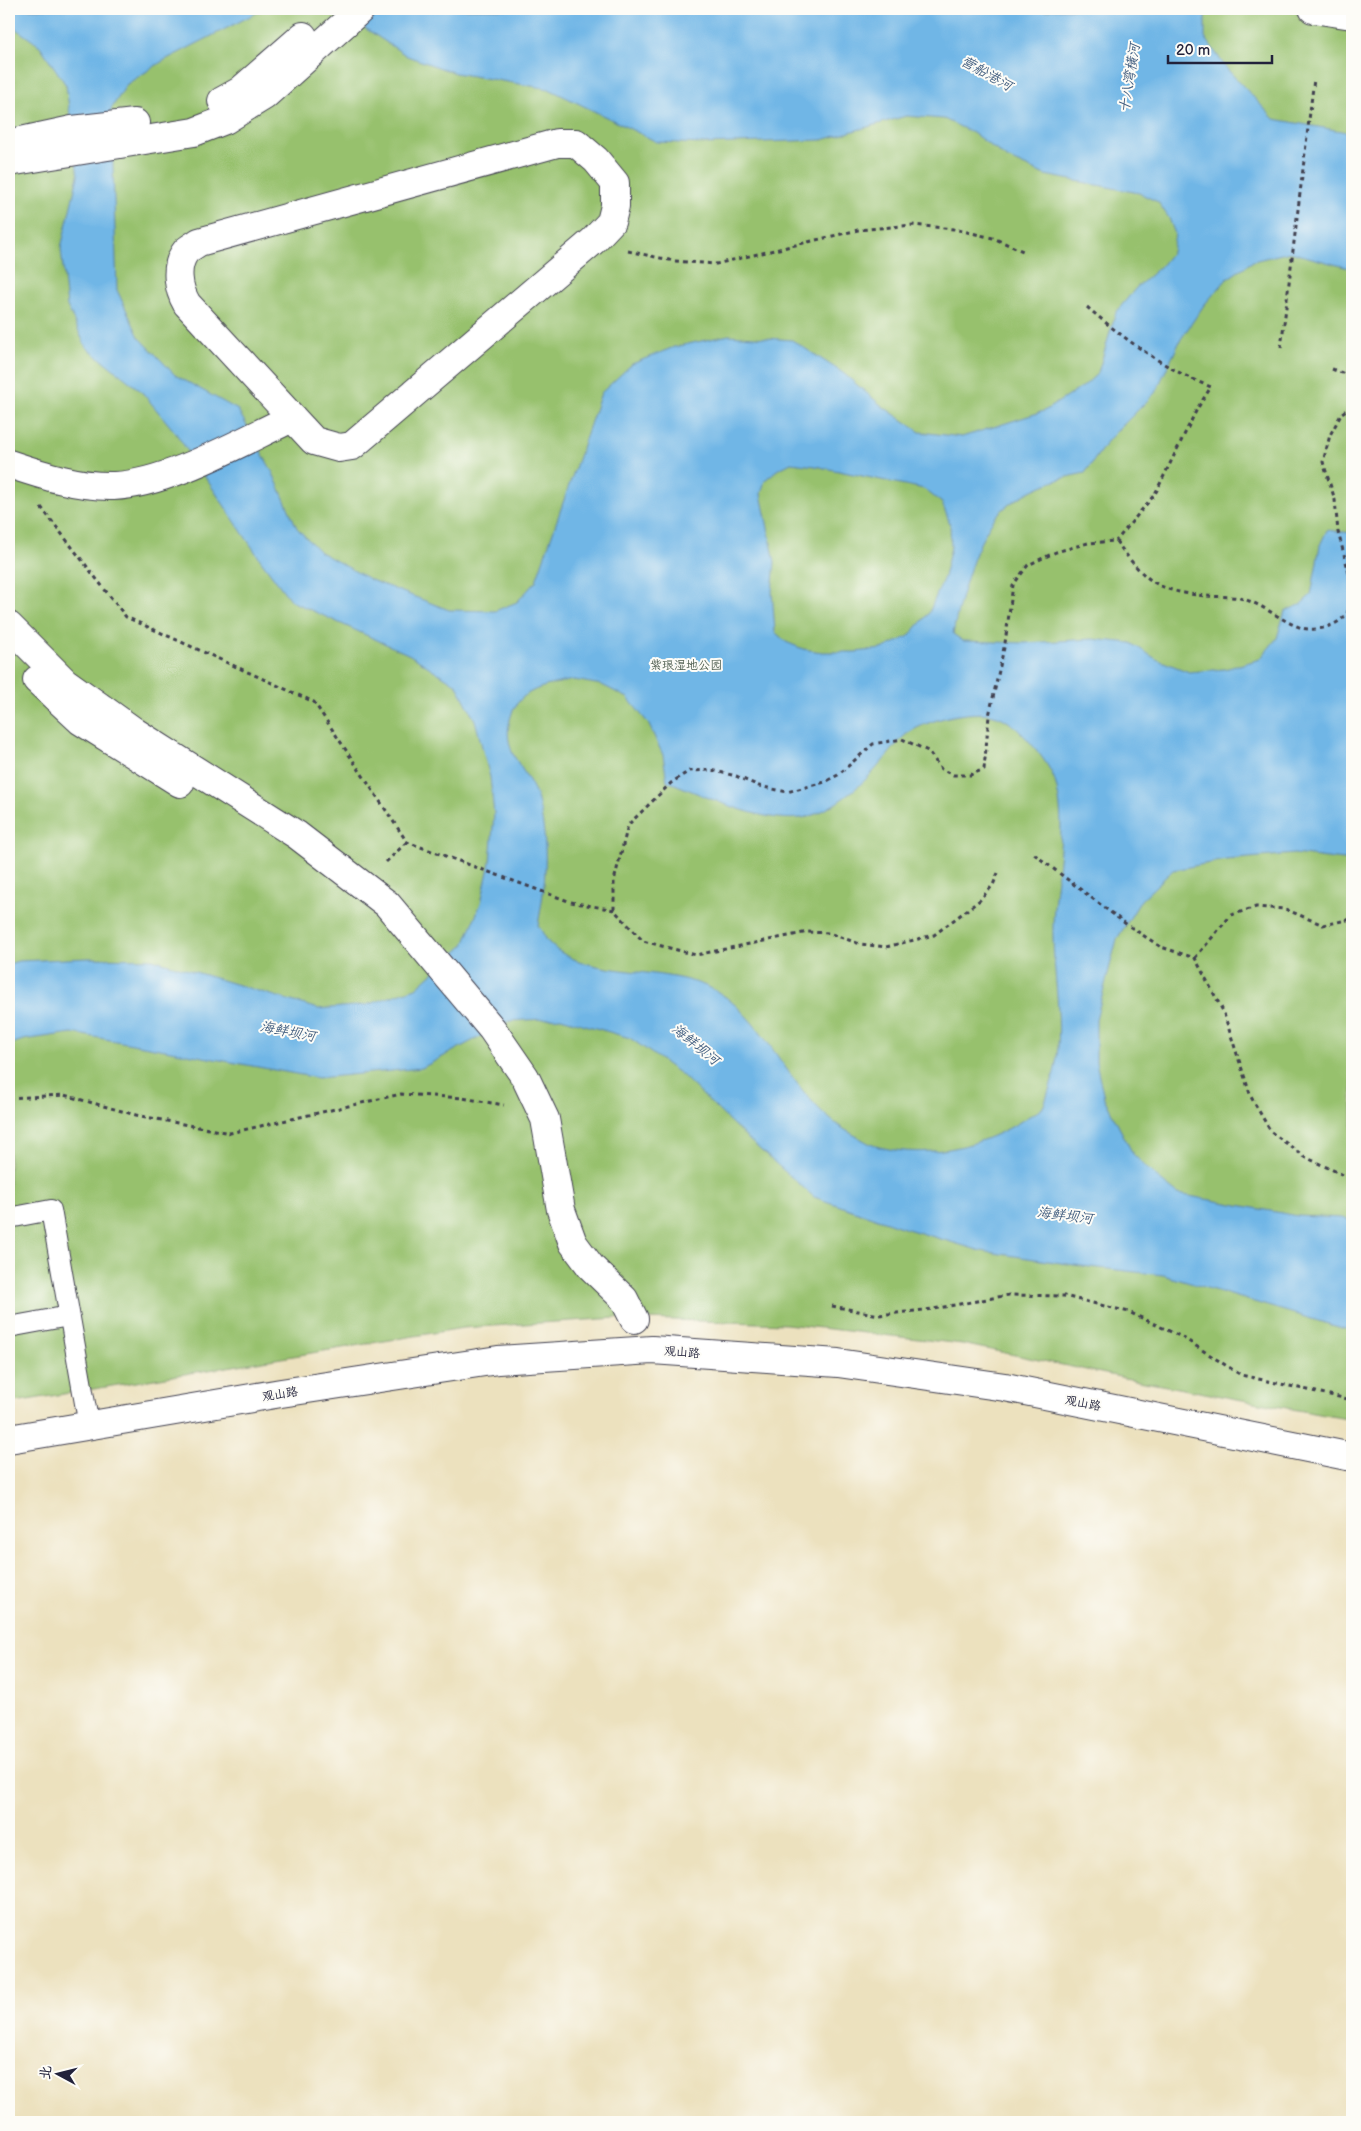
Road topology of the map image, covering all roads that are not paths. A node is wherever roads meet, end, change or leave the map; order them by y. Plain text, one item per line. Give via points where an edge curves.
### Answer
1 (1313, 9) edge
2 (348, 12) edge
3 (1352, 15) edge
4 (9, 143) edge
5 (9, 162) edge
6 (593, 228) junction
7 (288, 413) junction
8 (13, 460) edge
9 (9, 626) edge
10 (9, 650) edge
11 (9, 1218) edge
12 (69, 1316) junction
13 (9, 1327) edge
14 (89, 1426) junction
15 (9, 1439) edge
16 (1352, 1457) edge

1 - 3 street
2 - 4 street via 240,91 202,113 72,130
2 - 5 street via 264,96 225,120 194,132
6 - 6 street via 348,428 324,428 200,296 197,288 198,267 202,259 555,159 571,162 595,185 598,193
6 - 7 street via 352,446 339,448 314,441
6 - 7 street via 610,222 616,206 615,183 596,160 576,144 558,143 199,242 186,251 180,266 180,291 187,304
7 - 8 street via 191,455 152,479 114,486 68,482
9 - 10 street via 65,682 134,732 297,834 387,904 492,1030 525,1077 546,1118 561,1210 573,1243 591,1267 624,1299 626,1319 564,1254 546,1210 527,1109 503,1067 389,930 300,858 81,721
11 - 12 lane via 50,1210
12 - 13 lane
12 - 14 lane
14 - 15 street, 观山路
14 - 16 street, 观山路 via 498,1360 652,1350 838,1363 1005,1387

